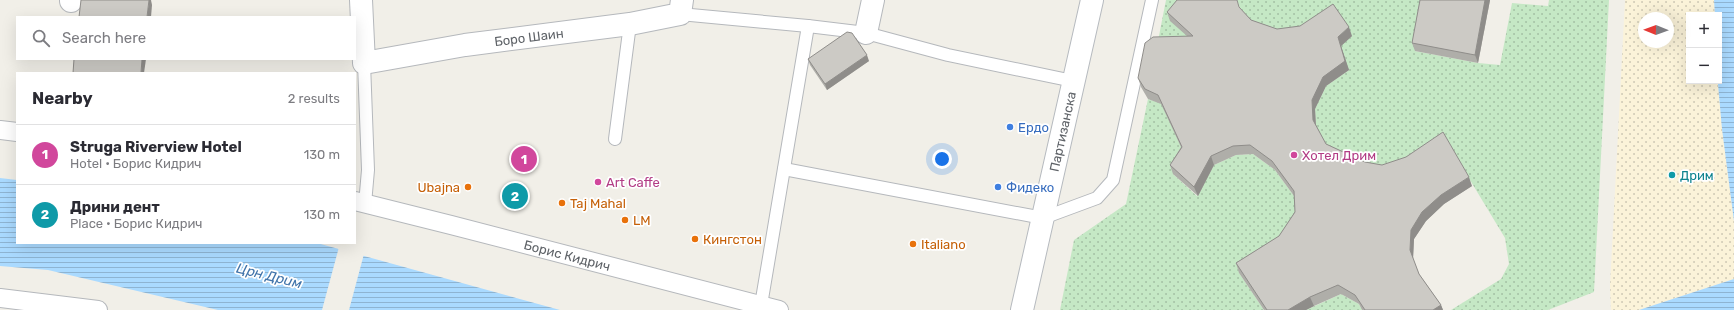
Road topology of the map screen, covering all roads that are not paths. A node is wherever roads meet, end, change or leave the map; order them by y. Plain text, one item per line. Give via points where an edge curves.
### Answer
1 (361, 0) edge
2 (873, 0) edge
3 (1092, 0) edge
4 (1152, 0) edge
5 (681, 7) edge
6 (630, 24) junction
7 (808, 26) junction
8 (866, 33) junction
9 (364, 63) junction
10 (1074, 81) junction
11 (0, 130) edge
12 (16, 132) edge
13 (615, 139) dead end
14 (784, 169) junction
15 (360, 203) edge
16 (1043, 218) junction
17 (0, 298) edge
18 (761, 305) junction
19 (97, 310) edge
20 (779, 310) edge
21 (1022, 310) edge

1 - 9 street
2 - 8 street
3 - 10 street, Партизанска
4 - 16 lane via 1113,180 1097,198
5 - 6 street, Боро Шаин
5 - 7 lane
6 - 9 street, Боро Шаин via 466,45
6 - 13 lane
7 - 8 lane
7 - 14 lane
8 - 10 lane via 948,55
9 - 15 lane via 368,170
10 - 16 street, Партизанска
11 - 12 street
14 - 16 lane
14 - 18 lane
15 - 18 street, Борис Кидрич via 451,224
16 - 21 street, Партизанска
17 - 19 street
18 - 20 street, Борис Кидрич

